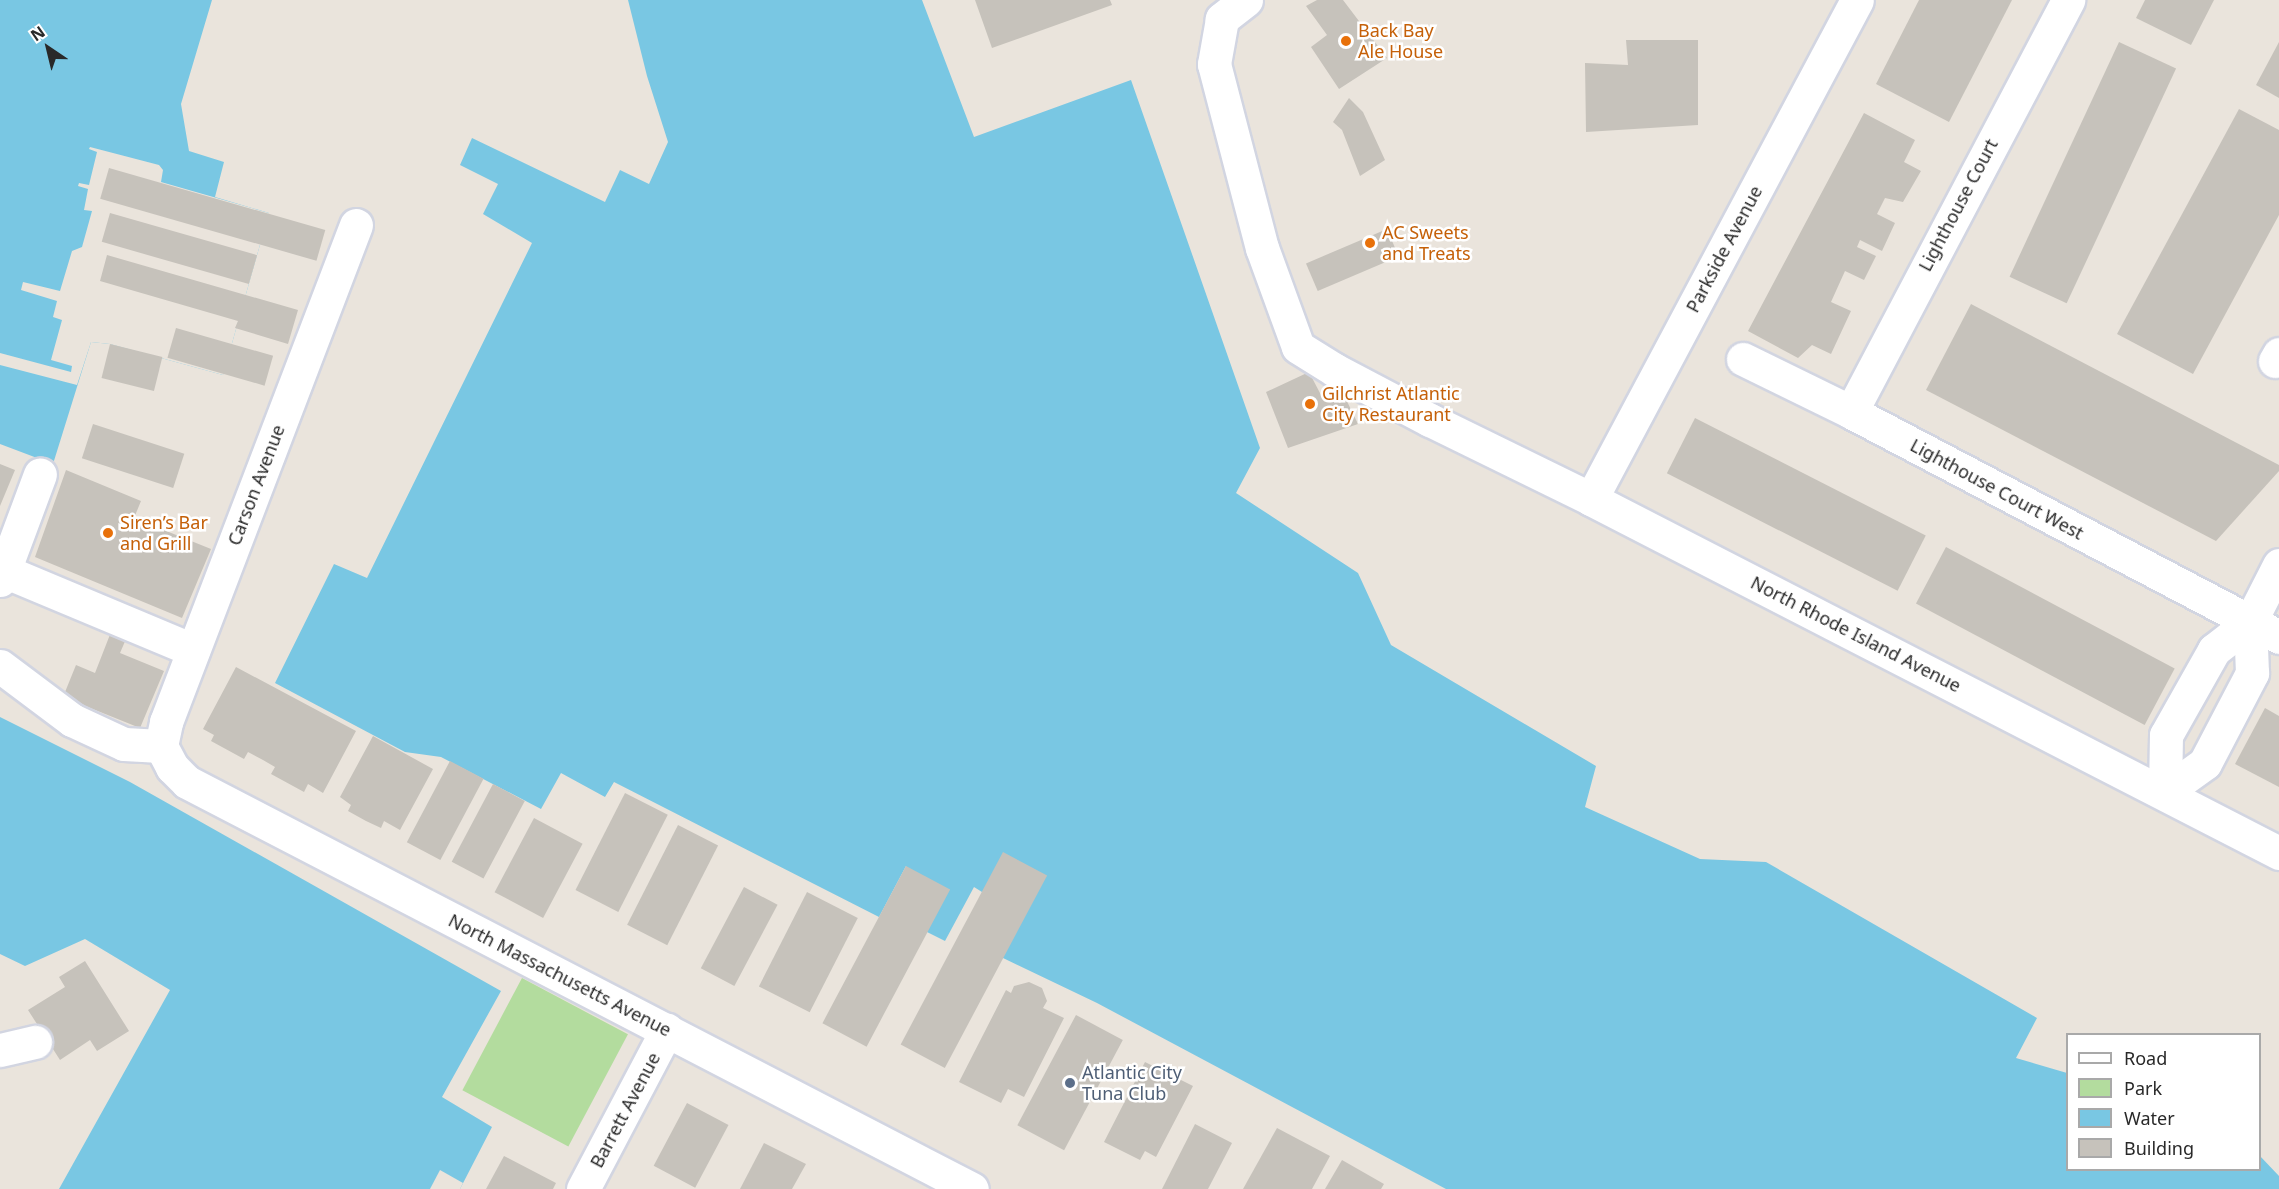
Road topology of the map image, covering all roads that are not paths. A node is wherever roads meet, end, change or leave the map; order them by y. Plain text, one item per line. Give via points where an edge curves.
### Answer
1 (1246, 0) edge
2 (1857, 0) edge
3 (2067, 0) edge
4 (356, 225) dead end
5 (1743, 359) dead end
6 (1851, 412) junction
7 (40, 474) dead end
8 (1591, 499) junction
9 (2279, 565) edge
10 (2, 575) edge
11 (2250, 622) junction
12 (2279, 637) edge
13 (193, 650) junction
14 (0, 666) edge
15 (161, 746) junction
16 (2165, 792) junction
17 (2279, 853) edge
18 (667, 1030) junction
19 (35, 1042) dead end
20 (0, 1050) edge
21 (960, 1186) edge
22 (583, 1189) edge

1 - 8 street, North Rhode Island Avenue via 1222,19 1214,64 1262,248 1298,347 1430,420
2 - 8 street, Parkside Avenue
3 - 6 street, Lighthouse Court
4 - 13 street, Carson Avenue
5 - 6 street, Lighthouse Court West
6 - 11 street, Lighthouse Court West
7 - 10 street
8 - 16 street, North Rhode Island Avenue
9 - 11 street
10 - 13 street
11 - 12 street, Lighthouse Court West
11 - 16 street via 2214,650 2166,735
11 - 16 street via 2252,673 2205,764
13 - 15 street, Carson Avenue
14 - 15 street via 72,720 124,744
15 - 18 street, North Massachusetts Avenue via 171,767 187,782
16 - 17 street, North Rhode Island Avenue
18 - 21 street, North Massachusetts Avenue
18 - 22 street, Barrett Avenue
19 - 20 street

